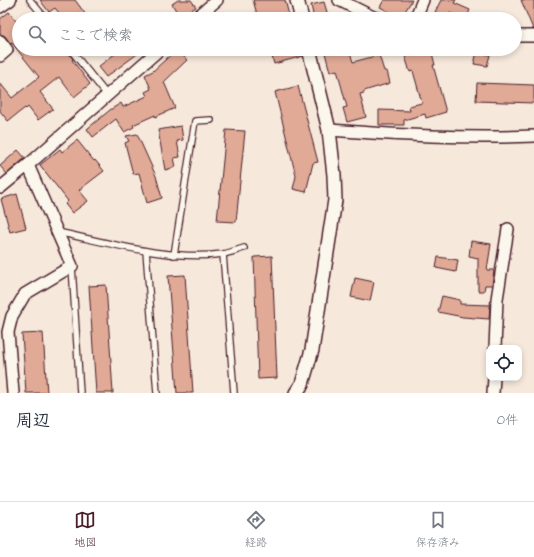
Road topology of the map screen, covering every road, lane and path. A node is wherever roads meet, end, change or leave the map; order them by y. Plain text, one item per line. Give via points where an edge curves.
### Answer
1 (10, 0) edge
2 (30, 0) edge
3 (217, 0) edge
4 (297, 0) edge
5 (339, 0) edge
6 (423, 0) edge
7 (0, 7) edge
8 (40, 12) edge
9 (203, 12) edge
10 (300, 12) edge
11 (365, 12) edge
12 (418, 12) edge
13 (522, 36) edge
14 (534, 36) edge
15 (0, 41) edge
16 (0, 56) edge
17 (76, 56) edge
18 (152, 56) edge
19 (311, 56) edge
20 (107, 95) junction
21 (211, 120) dead end
22 (329, 130) junction
23 (534, 136) edge
24 (28, 165) junction
25 (0, 188) edge
26 (508, 229) dead end
27 (56, 232) junction
28 (244, 248) dead end
29 (146, 251) junction
30 (223, 254) junction
31 (174, 255) junction
32 (72, 266) junction
33 (495, 345) edge
34 (494, 381) edge
35 (13, 393) edge
36 (80, 393) edge
37 (157, 393) edge
38 (234, 393) edge
39 (296, 393) edge
40 (494, 393) edge

1 - 7 street
2 - 8 lane
3 - 9 street
4 - 10 street
5 - 11 street
6 - 12 street
13 - 14 street
15 - 16 street via 7,50
17 - 20 lane
18 - 20 street
19 - 22 street
20 - 24 street
21 - 31 lane via 194,121
22 - 23 street via 417,136
22 - 39 street via 335,200 312,350 302,384
24 - 25 street
24 - 27 street
26 - 33 street via 497,299
27 - 29 lane
27 - 32 street
28 - 30 lane
29 - 31 lane
29 - 37 lane
30 - 31 lane
30 - 38 lane
32 - 35 street via 25,294 12,316 8,332
32 - 36 lane
34 - 40 street

